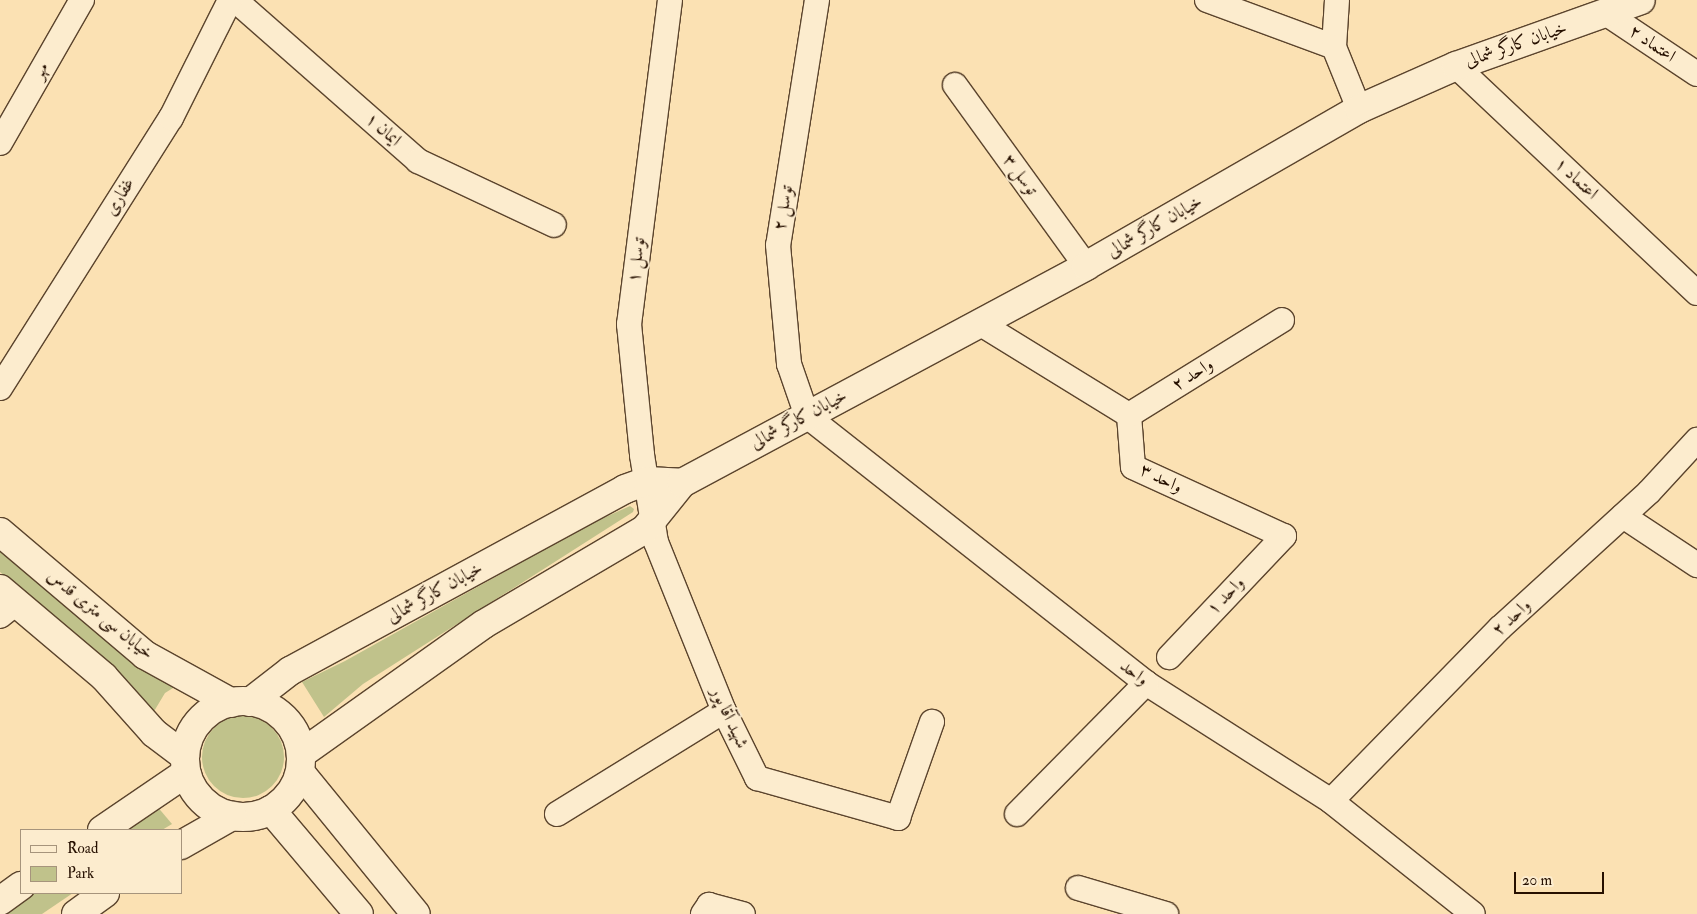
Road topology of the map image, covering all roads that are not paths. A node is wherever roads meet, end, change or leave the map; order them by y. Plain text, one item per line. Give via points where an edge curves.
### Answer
1 (82, 0) edge
2 (230, 0) edge
3 (235, 0) edge
4 (670, 0) edge
5 (817, 0) edge
6 (1207, 0) edge
7 (1337, 0) edge
8 (1641, 0) edge
9 (1607, 14) junction
10 (1334, 47) junction
11 (1456, 66) junction
12 (1697, 74) edge
13 (955, 84) dead end
14 (1359, 109) junction
15 (0, 142) edge
16 (554, 225) dead end
17 (1086, 266) junction
18 (1697, 293) edge
19 (1282, 320) dead end
20 (981, 324) junction
21 (0, 388) edge
22 (1129, 415) junction
23 (807, 416) junction
24 (1697, 440) edge
25 (647, 481) junction
26 (682, 483) junction
27 (1623, 516) junction
28 (655, 520) junction
29 (0, 532) edge
30 (1284, 536) joint
31 (1697, 565) edge
32 (6, 602) edge
33 (1169, 656) dead end
34 (1146, 683) junction
35 (241, 702) junction
36 (724, 711) junction
37 (932, 722) dead end
38 (300, 763) junction
39 (185, 764) junction
40 (1331, 800) junction
41 (271, 810) junction
42 (557, 814) dead end
43 (1018, 814) dead end
44 (232, 816) junction
45 (103, 829) edge
46 (182, 844) edge
47 (20, 887) edge
48 (1078, 888) dead end
49 (104, 894) edge
50 (0, 901) edge
51 (76, 914) edge
52 (359, 914) edge
53 (416, 914) edge
54 (702, 914) edge
55 (743, 914) edge
56 (1166, 914) edge
57 (1473, 914) edge

1 - 15 street, مهر
2 - 21 street, غفاری via 171,118
3 - 16 street, ایمان ۱ via 418,161
4 - 25 street, توسل ۱ via 629,324
5 - 23 street, توسل ۲ via 778,245 789,364
6 - 10 street
7 - 10 street
8 - 9 street, خیابان کارگر شمالی
9 - 11 street, خیابان کارگر شمالی
9 - 12 street, اعتماد ۲
10 - 14 street
11 - 14 street, خیابان کارگر شمالی
11 - 18 street, اعتماد ۱
13 - 17 street, توسل ۳
14 - 17 street, خیابان کارگر شمالی
17 - 20 street, خیابان کارگر شمالی
19 - 22 street, واحد ۲
20 - 22 street
20 - 23 street, خیابان کارگر شمالی
22 - 30 street, واحد ۳ via 1133,467
23 - 26 street, خیابان کارگر شمالی
23 - 34 street, واحد
24 - 27 street, واحد ۲
25 - 26 street, خیابان کارگر شمالی
25 - 28 street, توسل ۱
25 - 35 street, خیابان کارگر شمالی via 290,671
26 - 28 street, خیابان کارگر شمالی
27 - 31 street
27 - 40 street, واحد ۲ via 1500,628
28 - 36 street, شهید آقا پور via 656,542
28 - 38 street, خیابان کارگر شمالی via 484,624
29 - 35 street, خیابان سی متری قدس via 145,655
30 - 33 street, واحد ۱
32 - 39 street via 104,677
34 - 40 street, واحد
34 - 43 street
35 - 38 street via 275,711 288,722 297,737
35 - 39 street via 209,712 196,724 188,739
36 - 37 street, شهید آقا پور via 757,778 898,818
36 - 42 street
38 - 41 street via 289,794
38 - 53 street
39 - 44 street via 203,802
39 - 45 street
40 - 57 street, واحد
41 - 44 street via 246,817
41 - 52 street
44 - 46 street
47 - 50 street
48 - 56 street
49 - 51 street
54 - 55 street via 709,905

